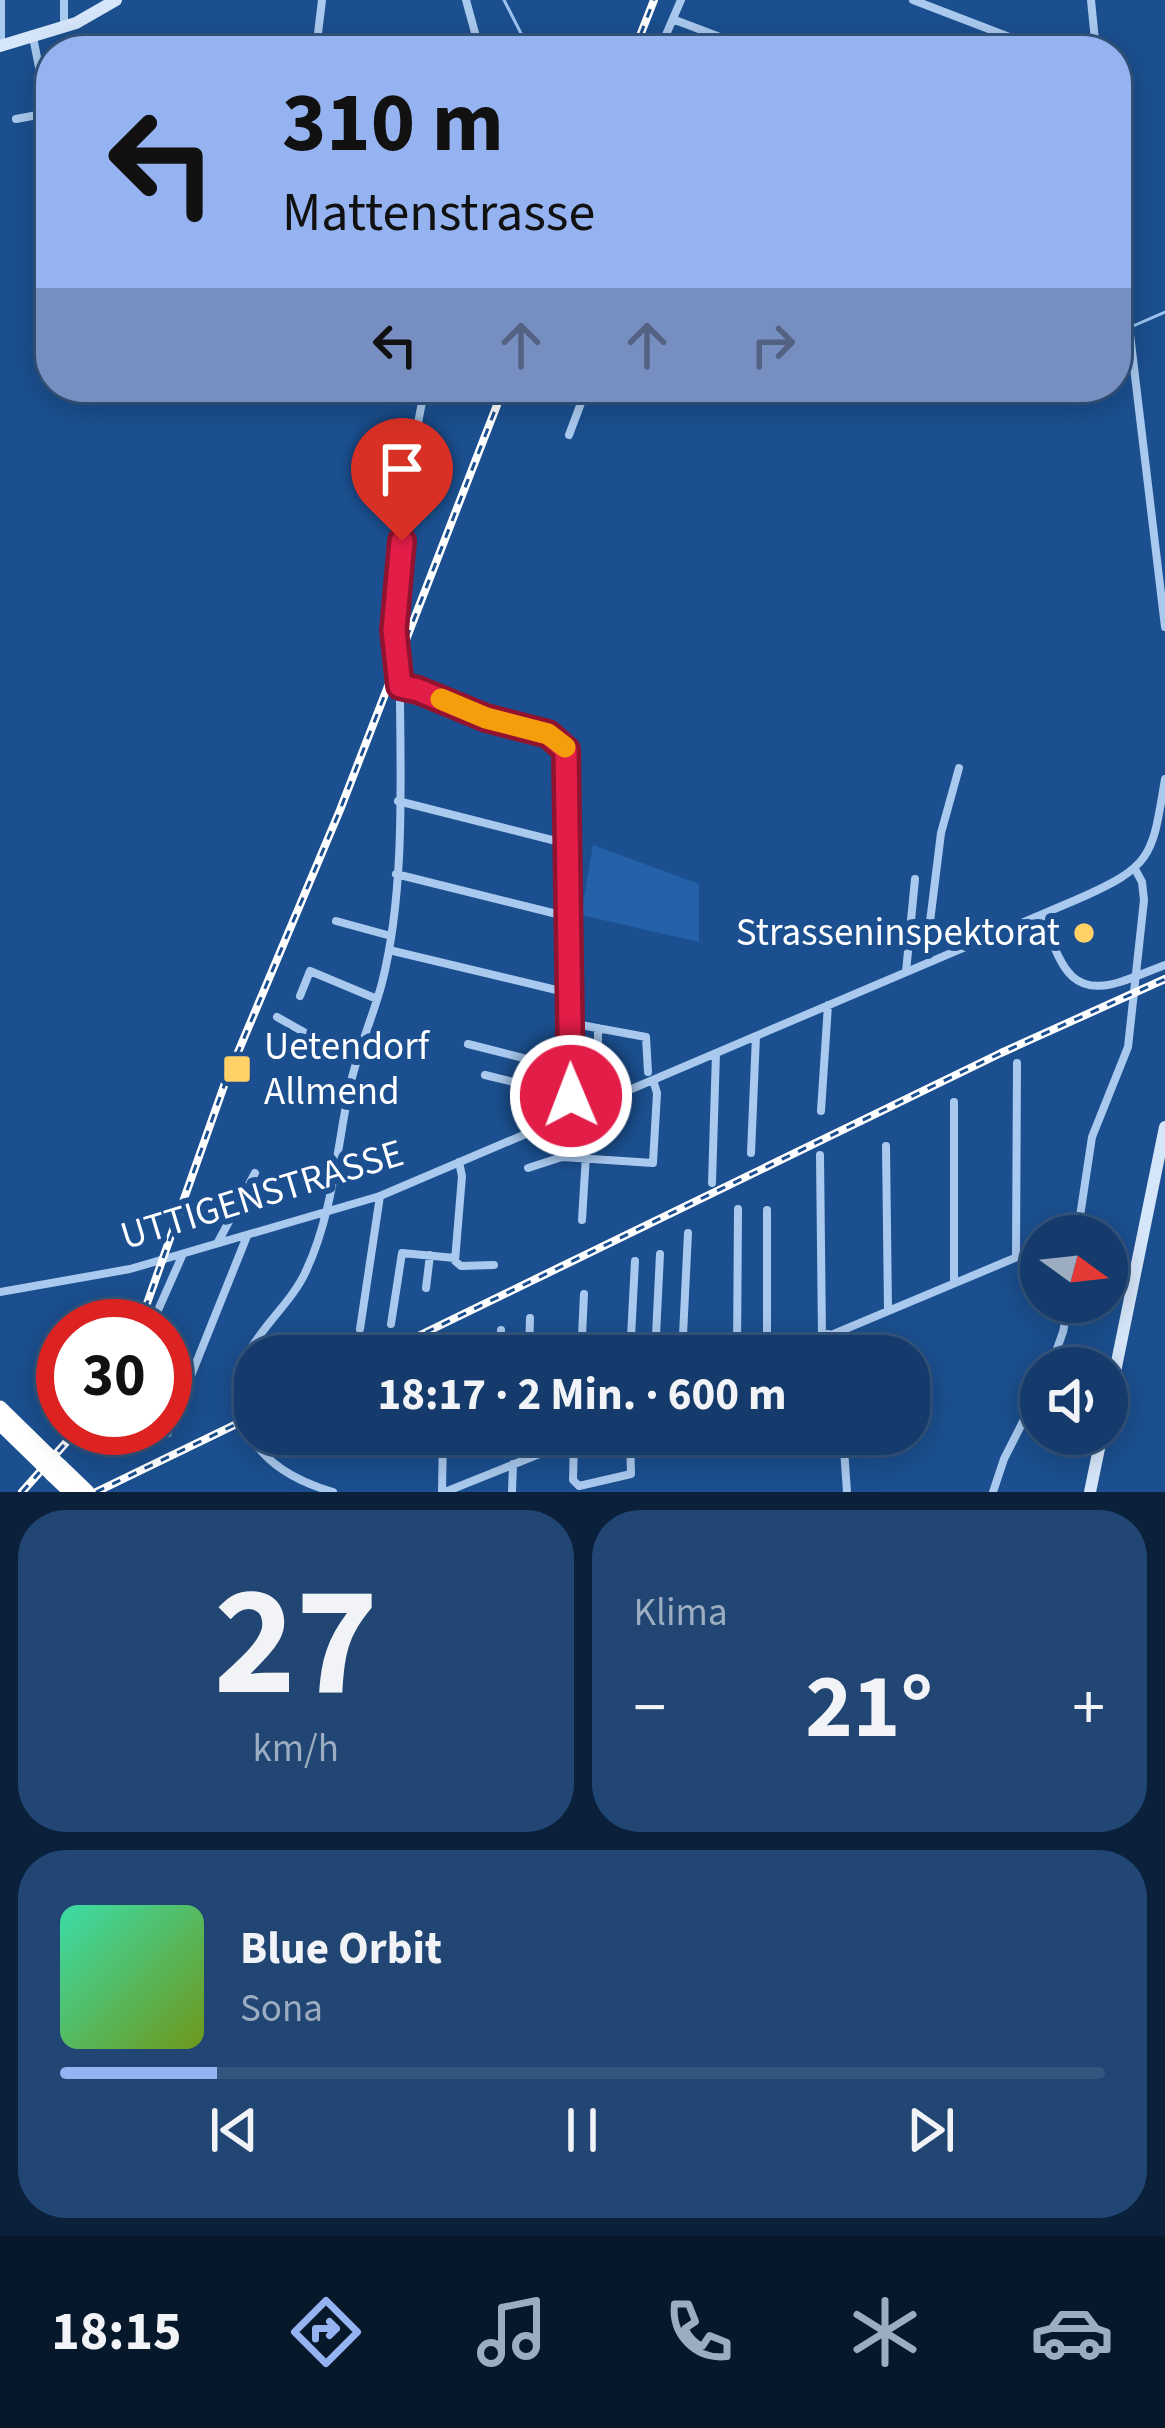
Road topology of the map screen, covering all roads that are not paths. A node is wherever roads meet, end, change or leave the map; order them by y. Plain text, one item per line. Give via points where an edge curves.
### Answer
1 (1, 0) edge
2 (64, 0) edge
3 (116, 0) edge
4 (322, 0) edge
5 (466, 0) edge
6 (681, 0) edge
7 (913, 0) edge
8 (1091, 0) edge
9 (675, 20) junction
10 (64, 28) junction
11 (36, 36) edge
12 (36, 36) edge
13 (318, 36) edge
14 (476, 36) edge
15 (667, 36) edge
16 (717, 36) edge
17 (1007, 36) edge
18 (1095, 36) edge
19 (33, 37) junction
20 (0, 46) edge
21 (36, 52) edge
22 (36, 115) edge
23 (16, 119) dead end
24 (1131, 344) edge
25 (422, 402) edge
26 (581, 402) edge
27 (569, 435) dead end
28 (1165, 627) edge
29 (400, 686) junction
30 (958, 768) dead end
31 (1165, 779) edge
32 (398, 801) junction
33 (568, 844) junction
34 (1136, 869) junction
35 (396, 874) junction
36 (915, 879) dead end
37 (1042, 915) junction
38 (569, 917) junction
39 (336, 921) dead end
40 (391, 936) junction
41 (389, 950) junction
42 (929, 962) junction
43 (1165, 965) edge
44 (906, 972) junction
45 (569, 993) junction
46 (300, 997) dead end
47 (377, 999) junction
48 (828, 1005) junction
49 (277, 1017) dead end
50 (570, 1023) junction
51 (598, 1028) junction
52 (756, 1036) junction
53 (468, 1044) dead end
54 (716, 1053) junction
55 (357, 1062) junction
56 (1017, 1063) dead end
57 (570, 1070) junction
58 (485, 1075) dead end
59 (651, 1076) junction
60 (598, 1079) dead end
61 (571, 1096) junction
62 (954, 1102) dead end
63 (586, 1108) junction
64 (821, 1111) dead end
65 (573, 1114) junction
66 (1165, 1127) edge
67 (886, 1146) dead end
68 (752, 1153) dead end
69 (820, 1155) dead end
70 (586, 1159) junction
71 (459, 1162) junction
72 (529, 1168) dead end
73 (255, 1173) dead end
74 (712, 1183) dead end
75 (380, 1196) junction
76 (738, 1209) dead end
77 (766, 1210) dead end
78 (328, 1212) junction
79 (1080, 1215) edge
80 (582, 1220) dead end
81 (688, 1233) dead end
82 (248, 1234) junction
83 (217, 1244) junction
84 (182, 1254) junction
85 (660, 1254) dead end
86 (430, 1255) junction
87 (1020, 1256) edge
88 (455, 1258) junction
89 (1016, 1258) junction
90 (635, 1261) dead end
91 (494, 1265) dead end
92 (954, 1282) junction
93 (426, 1288) dead end
94 (0, 1292) edge
95 (584, 1294) dead end
96 (163, 1299) edge
97 (888, 1310) junction
98 (530, 1318) dead end
99 (391, 1324) dead end
100 (360, 1329) dead end
101 (501, 1330) dead end
102 (501, 1335) edge
103 (530, 1335) edge
104 (582, 1335) edge
105 (631, 1335) edge
106 (656, 1335) edge
107 (683, 1335) edge
108 (736, 1335) edge
109 (767, 1335) edge
110 (825, 1335) edge
111 (827, 1335) edge
112 (1120, 1347) edge
113 (192, 1373) edge
114 (0, 1408) edge
115 (0, 1424) edge
116 (1020, 1428) edge
117 (443, 1455) edge
118 (531, 1455) edge
119 (575, 1455) edge
120 (631, 1455) edge
121 (844, 1455) edge
122 (1099, 1455) edge
123 (526, 1457) joint
124 (513, 1463) junction
125 (51, 1465) junction
126 (81, 1491) edge
127 (333, 1492) edge
128 (443, 1492) edge
129 (512, 1492) edge
130 (847, 1492) edge
131 (993, 1492) edge
132 (1093, 1492) edge

1 - 20 street
2 - 10 street
3 - 10 main road
4 - 13 street
5 - 14 street
6 - 9 street
7 - 17 street
8 - 18 street
9 - 15 street
9 - 16 street
10 - 12 main road
11 - 19 main road
19 - 20 main road
19 - 21 street
22 - 23 street
24 - 28 street
25 - 29 street via 395,611
26 - 27 street
29 - 32 street
29 - 33 street via 557,738 568,759
30 - 42 street via 939,843
31 - 34 street via 1151,849
32 - 33 street
32 - 35 street
33 - 38 street
34 - 37 street, UTTIGENSTRASSE
34 - 79 street via 1144,900 1128,1047 1092,1137
35 - 38 street
35 - 40 street
36 - 44 street
37 - 42 street, UTTIGENSTRASSE
37 - 43 street, bridge via 1061,961 1093,988
38 - 45 street
39 - 40 street
40 - 41 street
41 - 45 street
41 - 47 street
42 - 44 street, UTTIGENSTRASSE
44 - 48 street, UTTIGENSTRASSE
45 - 50 street
46 - 47 street via 310,971
47 - 55 street
48 - 52 street, UTTIGENSTRASSE
48 - 64 street
49 - 55 street
50 - 51 street
50 - 57 street
51 - 59 street via 646,1037
51 - 60 street
52 - 54 street, UTTIGENSTRASSE
52 - 68 street
53 - 57 street
54 - 59 street, UTTIGENSTRASSE
54 - 74 street
55 - 78 street
56 - 89 street
57 - 61 street
58 - 61 street
59 - 63 street, UTTIGENSTRASSE
59 - 70 street via 653,1163
61 - 65 street
62 - 92 street
63 - 65 street, UTTIGENSTRASSE
63 - 70 street
65 - 71 street, UTTIGENSTRASSE
66 - 112 main road
67 - 97 street
69 - 110 street
70 - 72 street via 558,1157
70 - 80 street
71 - 75 street, UTTIGENSTRASSE
71 - 88 street
73 - 83 street
75 - 78 street, UTTIGENSTRASSE
75 - 100 street
76 - 108 street
77 - 109 street
78 - 82 street, UTTIGENSTRASSE
78 - 127 street via 300,1283 246,1354 239,1398 269,1461 300,1483
81 - 107 street
82 - 83 street, UTTIGENSTRASSE
82 - 113 street
83 - 84 street, UTTIGENSTRASSE
84 - 94 street, UTTIGENSTRASSE
84 - 96 street
85 - 106 street
86 - 88 street
86 - 93 street
86 - 99 street via 402,1253
87 - 89 street
88 - 91 street via 461,1266
89 - 92 street
90 - 105 street
92 - 97 street
95 - 104 street
97 - 111 street
98 - 103 street
101 - 102 street
114 - 125 highway
115 - 125 highway
116 - 131 street
117 - 128 street
118 - 123 street
119 - 120 street via 579,1486 631,1474
121 - 130 street
122 - 132 main road
123 - 124 street
124 - 128 street
124 - 129 street
125 - 126 highway

